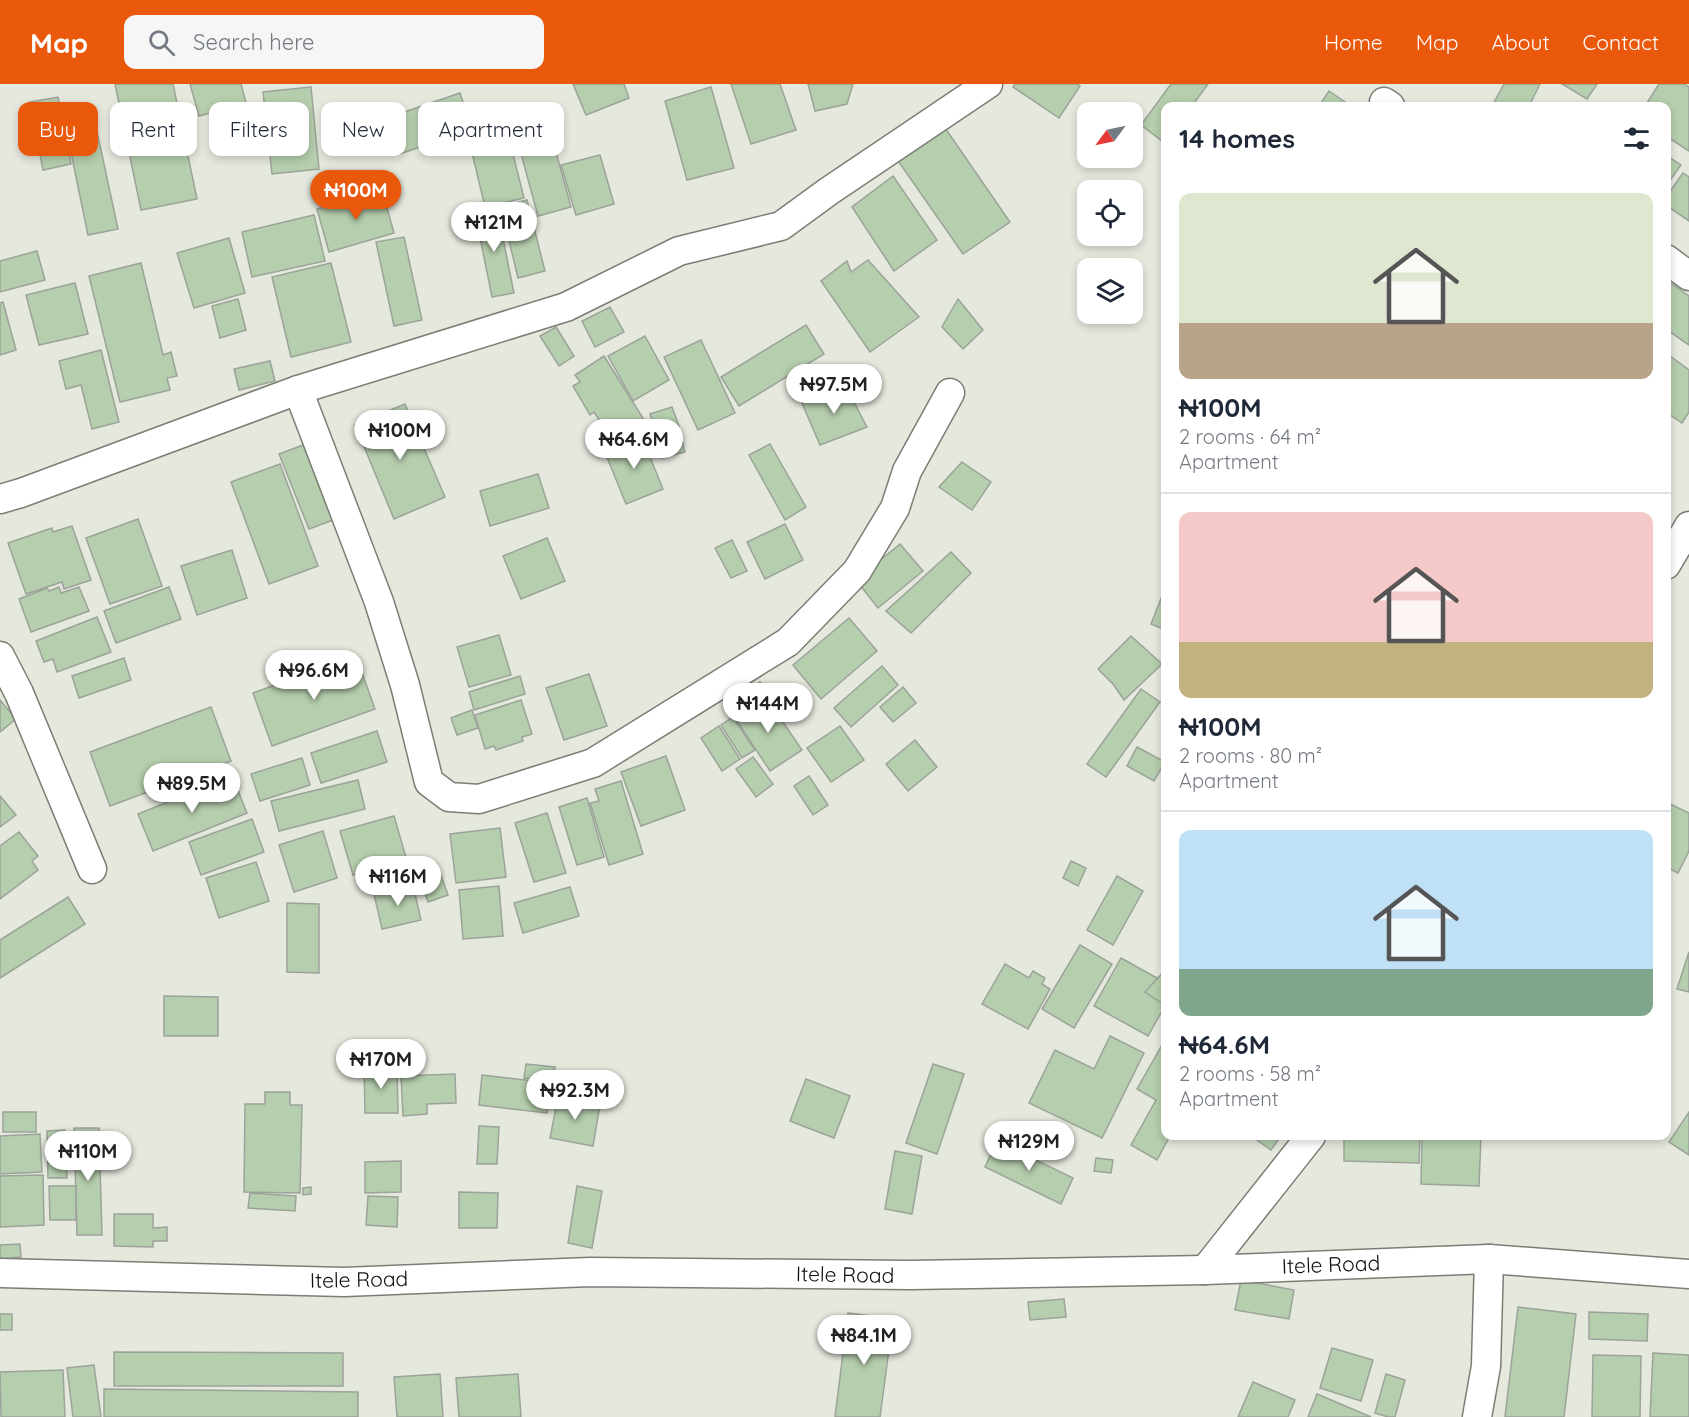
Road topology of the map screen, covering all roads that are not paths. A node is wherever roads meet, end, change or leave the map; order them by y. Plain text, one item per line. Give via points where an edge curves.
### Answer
1 (988, 84) edge
2 (1671, 263) edge
3 (1689, 276) edge
4 (298, 390) junction
5 (950, 393) dead end
6 (0, 499) edge
7 (1689, 526) edge
8 (1671, 557) edge
9 (0, 656) edge
10 (92, 869) dead end
11 (1308, 1140) edge
12 (1489, 1259) junction
13 (1205, 1270) junction
14 (0, 1273) edge
15 (1689, 1274) edge
16 (1477, 1417) edge

1 - 4 street via 828,190 781,226 679,251 566,307
2 - 3 street
4 - 5 street via 379,602 429,782 449,796 479,799 593,764 788,642 857,571 895,508 907,471
4 - 6 street
7 - 8 street
9 - 10 street
11 - 13 street
12 - 13 street, Itele Road
12 - 15 street, Itele Road
12 - 16 street via 1486,1366
13 - 14 street, Itele Road via 910,1275 590,1272 344,1282

